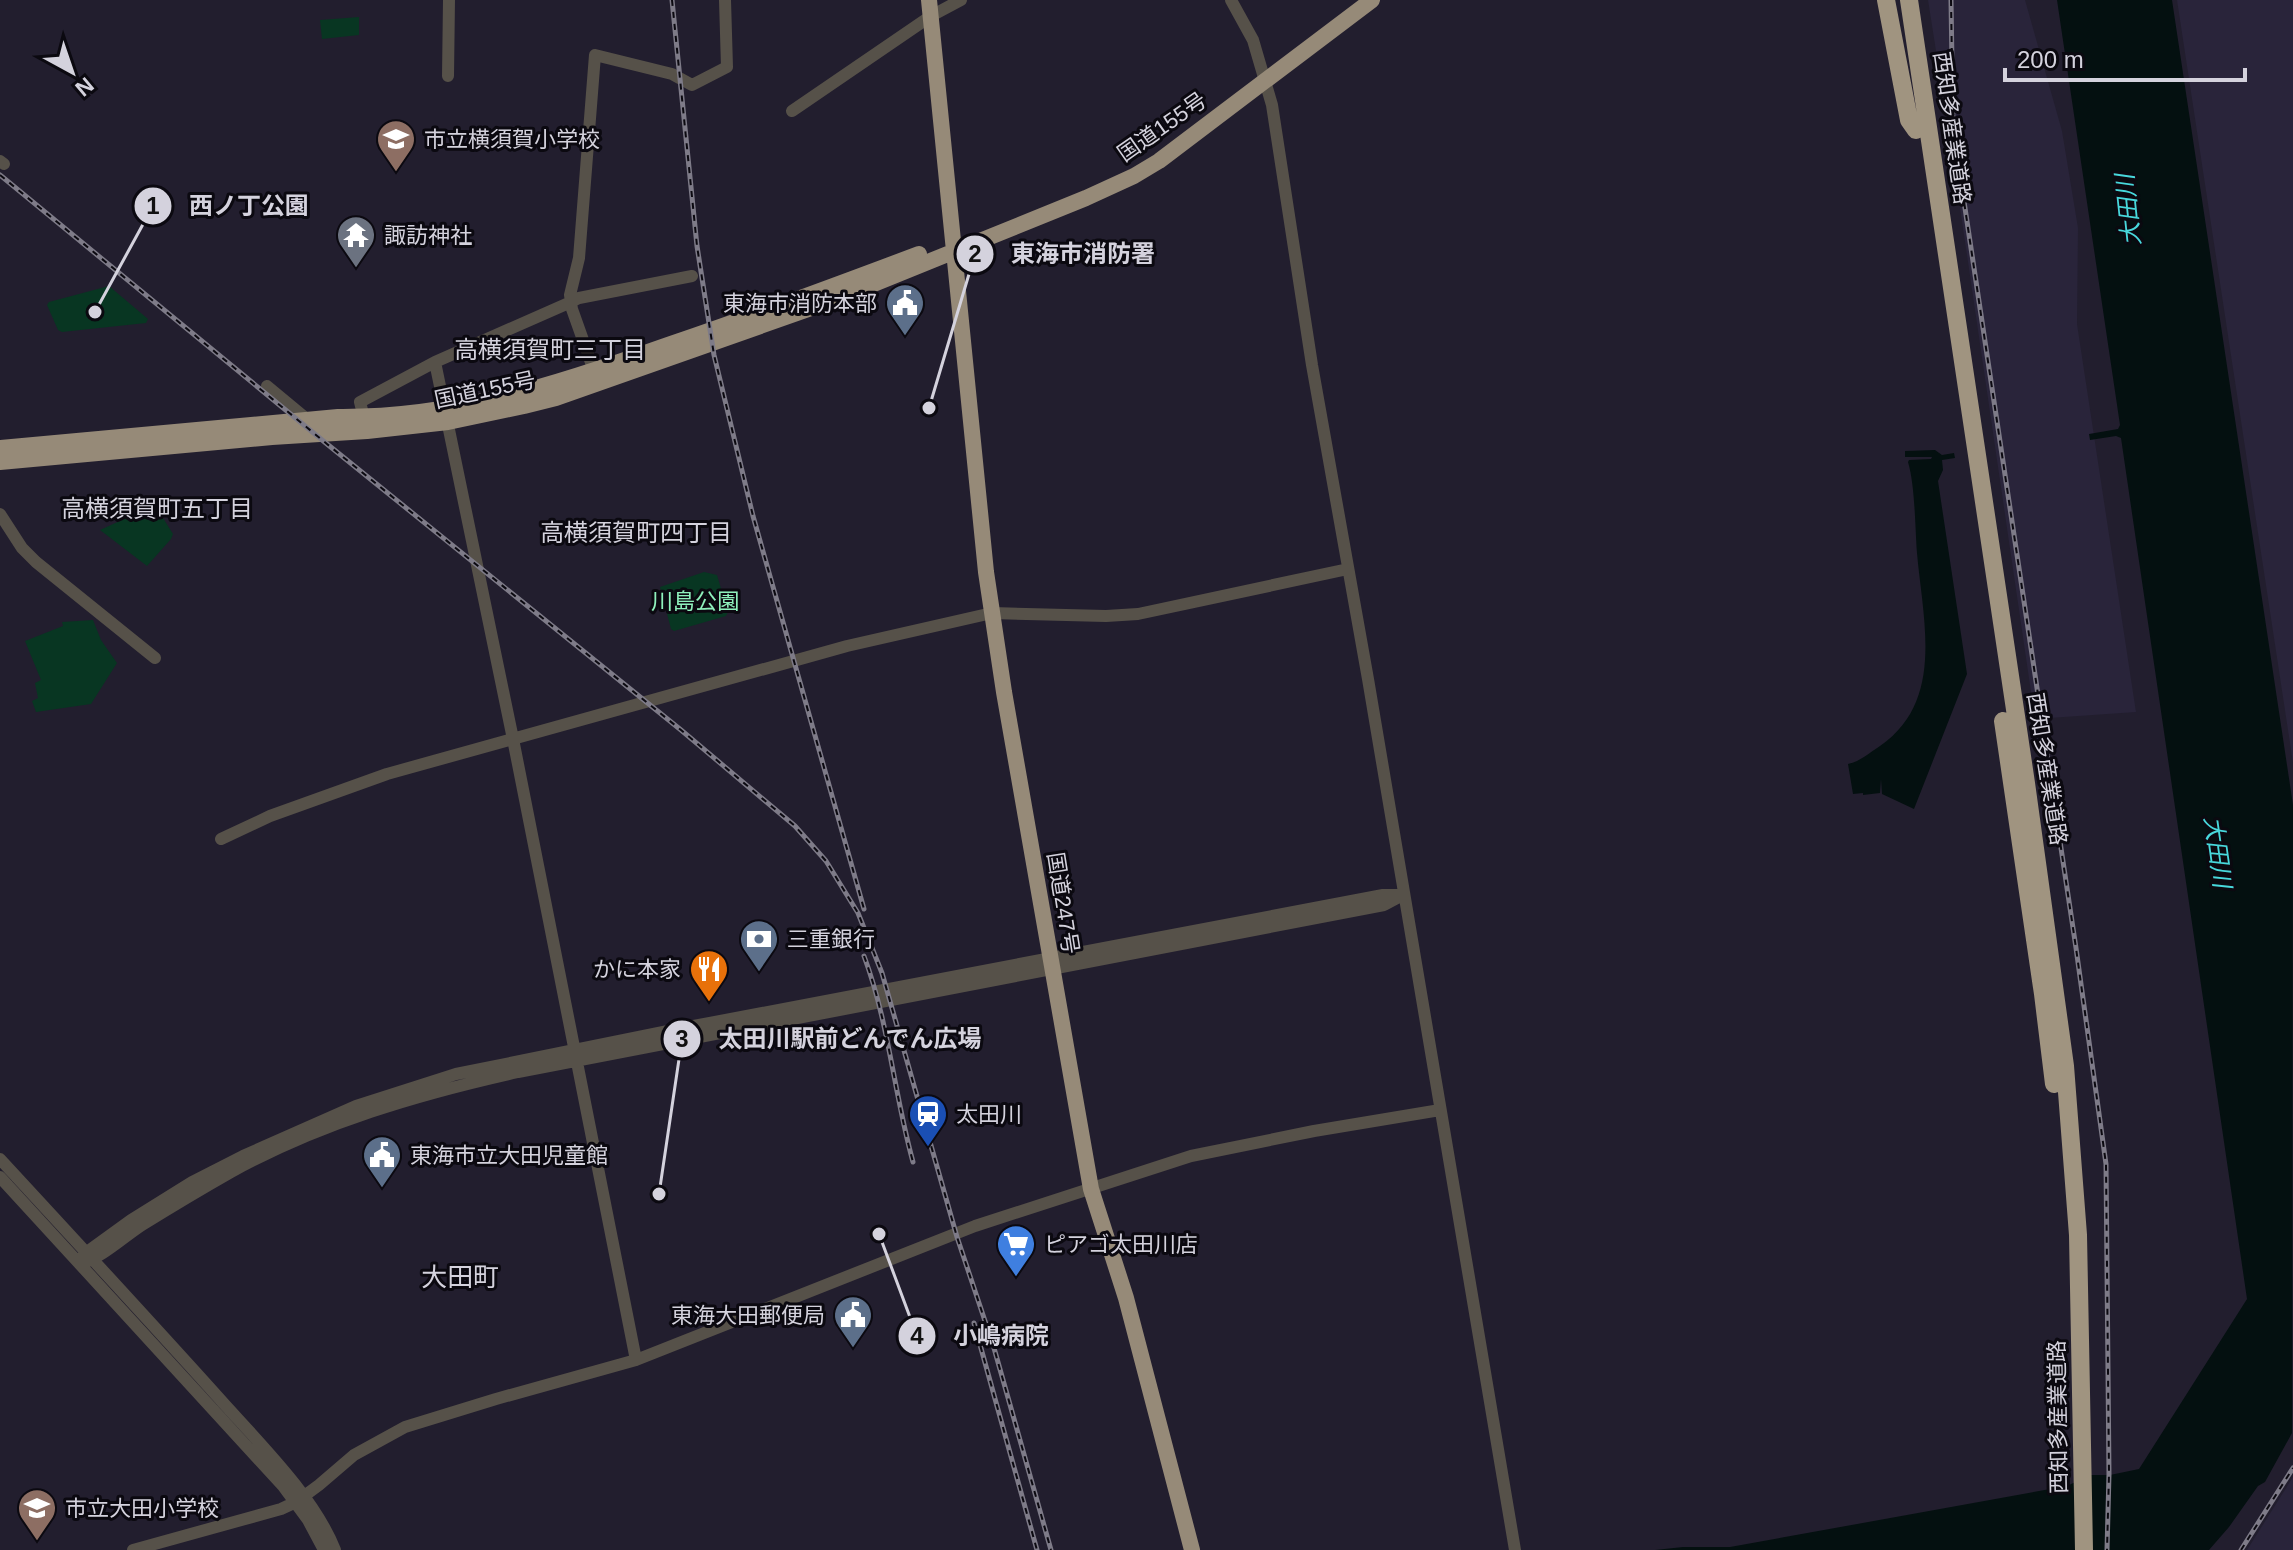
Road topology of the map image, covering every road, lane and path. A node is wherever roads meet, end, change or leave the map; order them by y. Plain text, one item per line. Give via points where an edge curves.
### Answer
1 (449, 0) edge
2 (725, 0) edge
3 (961, 0) edge
4 (1231, 0) edge
5 (1356, 0) edge
6 (1372, 0) edge
7 (1886, 0) edge
8 (1897, 0) edge
9 (1909, 0) edge
10 (1917, 0) edge
11 (930, 8) edge
12 (448, 76) dead end
13 (1264, 76) junction
14 (792, 111) dead end
15 (1922, 133) junction
16 (954, 246) junction
17 (692, 276) dead end
18 (571, 302) junction
19 (435, 362) junction
20 (594, 371) junction
21 (267, 386) dead end
22 (447, 416) junction
23 (364, 418) junction
24 (308, 420) junction
25 (0, 448) edge
26 (0, 462) edge
27 (0, 514) edge
28 (1348, 569) junction
29 (992, 613) junction
30 (155, 658) dead end
31 (513, 739) junction
32 (221, 839) dead end
33 (1403, 895) junction
34 (1051, 964) junction
35 (576, 1055) junction
36 (1440, 1110) junction
37 (0, 1159) edge
38 (0, 1177) edge
39 (1091, 1189) junction
40 (86, 1258) junction
41 (636, 1360) junction
42 (2077, 1472) junction
43 (300, 1499) junction
44 (133, 1550) edge
45 (324, 1550) edge
46 (335, 1550) edge
47 (1192, 1550) edge
48 (1515, 1550) edge
49 (2073, 1550) edge
50 (2084, 1550) edge

1 - 12 street
2 - 18 street via 727,67 692,85 672,74 595,55
3 - 11 street
4 - 13 street via 1253,40
5 - 13 highway, 国道155号
6 - 13 highway, 国道155号
7 - 15 highway via 1909,120
8 - 15 highway, 西知多産業道路
9 - 15 highway, 西知多産業道路
10 - 15 highway via 1934,124
11 - 14 street
11 - 16 highway
13 - 16 highway, 国道155号 via 1141,161
13 - 28 street
15 - 42 highway, 西知多産業道路 via 2053,1068
16 - 20 highway, 国道155号
16 - 22 highway, 国道155号 via 834,300 556,398
16 - 29 highway, 国道247号
17 - 18 street
18 - 19 street
18 - 20 street
19 - 22 street
19 - 23 street via 360,402
20 - 22 highway, 国道155号
21 - 24 street
22 - 23 highway, 国道155号
22 - 26 highway, 国道155号 via 367,431
22 - 31 street
23 - 24 highway, 国道155号
24 - 25 highway, 国道155号
27 - 30 street via 36,562
28 - 29 street via 1138,614
28 - 33 street
29 - 31 street via 803,657
29 - 34 highway, 国道247号
31 - 32 street via 387,774
31 - 35 street
33 - 34 street via 1384,905
33 - 36 street
34 - 35 street
34 - 39 highway, 国道247号
35 - 40 street via 424,1094 309,1135 223,1177
35 - 41 street
36 - 39 street via 1191,1156
36 - 48 street
37 - 40 street
38 - 40 street
39 - 41 street via 932,1242
39 - 47 highway, 国道247号 via 1126,1298
40 - 43 street
41 - 43 street via 405,1427 354,1455
42 - 49 highway, 西知多産業道路
42 - 50 highway, 西知多産業道路
43 - 44 street via 281,1509
43 - 45 street
43 - 46 street via 328,1531

